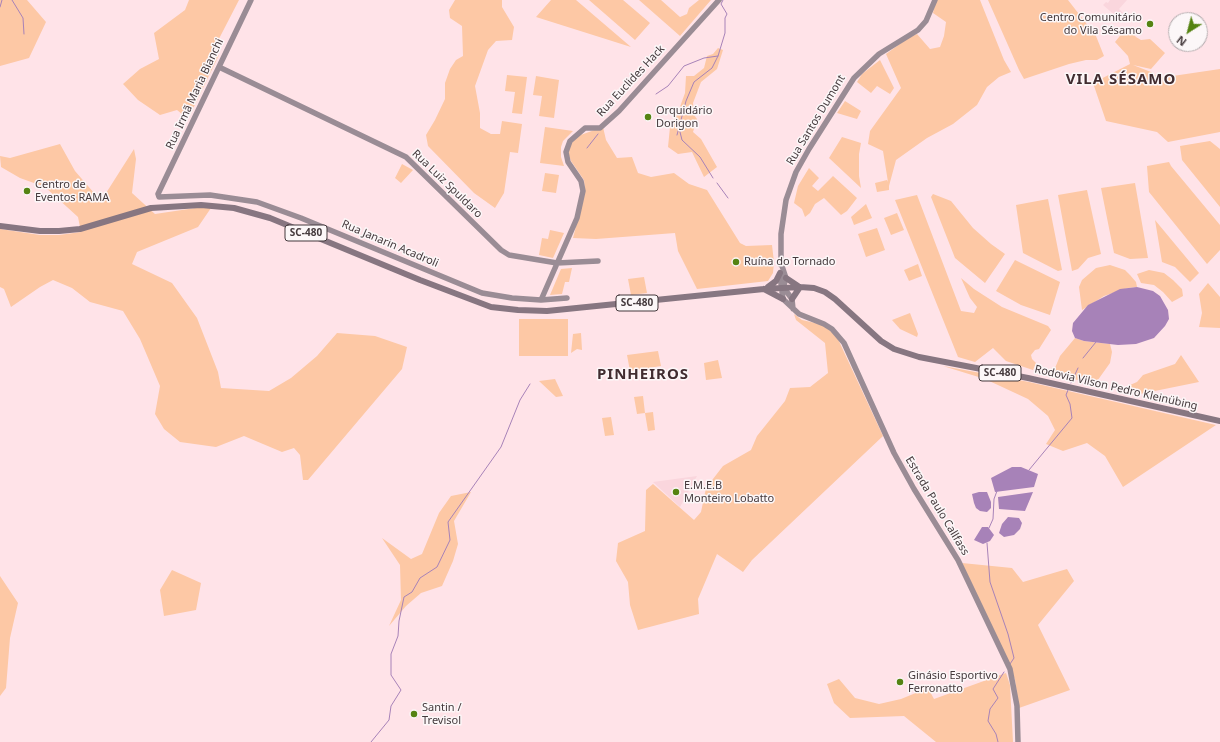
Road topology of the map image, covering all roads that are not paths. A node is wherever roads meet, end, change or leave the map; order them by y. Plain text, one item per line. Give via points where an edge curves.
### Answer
1 (251, 0) edge
2 (719, 0) edge
3 (934, 0) edge
4 (219, 67) junction
5 (158, 196) joint
6 (0, 226) edge
7 (598, 261) dead end
8 (557, 263) junction
9 (781, 263) junction
10 (780, 273) junction
11 (786, 278) junction
12 (800, 287) junction
13 (784, 288) junction
14 (764, 289) junction
15 (567, 298) dead end
16 (783, 299) junction
17 (792, 299) junction
18 (541, 300) junction
19 (792, 309) junction
20 (1220, 421) edge
21 (1018, 742) edge

1 - 4 street, Rua Irmã Maria Bianchi
2 - 8 street, Rua Euclides Hack via 619,111 600,128 585,128 570,141 566,152 568,162 581,181 583,191 577,218
3 - 9 street, Rua Santos Dumont via 926,21 918,30 879,54 854,78 809,149 796,172 786,200 781,234
4 - 5 street, Rua Irmã Maria Bianchi
4 - 8 street, Rua Luiz Spuldaro via 406,157 509,255
5 - 18 street, Rua Janarin Acadroli via 164,198 210,195 257,202 482,293
6 - 14 main road, Rodovia Vilson Pedro Kleinübing / SC-480 via 59,231 80,229 151,208 201,205 234,208 270,218 491,307 518,310 547,311
7 - 8 street, Rua Luiz Spuldaro
8 - 18 street, Rua Euclides Hack
9 - 10 street, Rua Santos Dumont
9 - 11 street, Rua Santos Dumont
10 - 13 street, Rua Santos Dumont via 779,279
10 - 14 main road via 772,285
11 - 12 main road
11 - 13 street, Rua Santos Dumont
12 - 13 main road, Rodovia Vilson Pedro Kleinübing / SC-480
12 - 17 main road
12 - 20 main road, Rodovia Vilson Pedro Kleinübing / SC-480 via 825,292 881,341 894,349 919,357 1028,378
13 - 14 main road, Rodovia Vilson Pedro Kleinübing / SC-480
13 - 16 street
13 - 17 street
14 - 16 main road
15 - 18 street, Rua Janarin Acadroli
16 - 19 street, Estrada Paulo Callfass
17 - 19 street
19 - 21 street, Estrada Paulo Callfass via 804,318 824,324 844,343 894,453 958,560 1010,669 1017,706

